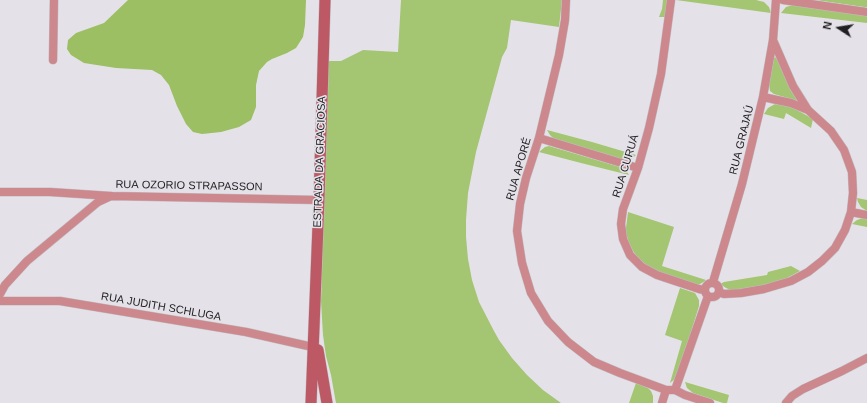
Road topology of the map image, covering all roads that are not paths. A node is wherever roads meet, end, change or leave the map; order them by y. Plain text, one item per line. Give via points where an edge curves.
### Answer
1 (54, 0) edge
2 (325, 0) edge
3 (566, 0) edge
4 (672, 0) edge
5 (776, 0) edge
6 (783, 0) edge
7 (867, 12) edge
8 (773, 40) junction
9 (53, 60) dead end
10 (763, 97) junction
11 (808, 110) junction
12 (539, 138) junction
13 (638, 168) junction
14 (0, 192) edge
15 (111, 196) junction
16 (319, 200) junction
17 (852, 212) junction
18 (867, 214) edge
19 (713, 282) junction
20 (719, 292) junction
21 (706, 293) junction
22 (0, 294) edge
23 (0, 301) edge
24 (315, 347) junction
25 (867, 358) edge
26 (666, 390) junction
27 (675, 390) junction
28 (684, 399) edge
29 (311, 403) edge
30 (327, 403) edge
31 (662, 403) edge
32 (710, 403) edge
33 (786, 403) edge

1 - 9 street
2 - 16 main road, ESTRADA DA GRACIOSA
3 - 12 street, RUA APORÉ via 559,55
4 - 13 street, RUA CURUÁ via 661,74
5 - 8 street, RUA GRAJAÚ
6 - 7 street
8 - 10 street, RUA GRAJAÚ
8 - 11 street via 793,86
10 - 11 street via 791,103
10 - 19 street, RUA GRAJAÚ via 742,184
11 - 17 street via 831,131 844,150 852,172
12 - 13 street
12 - 26 street, RUA APORÉ via 526,178 517,231 522,263 531,293 548,321 568,342 594,362
13 - 21 street, RUA CURUÁ via 623,210 621,224 623,239 630,255 642,268
14 - 15 street
15 - 16 street, RUA OZORIO STRAPASSON
15 - 22 street, RUA OZORIO STRAPASSON via 98,202 27,261
16 - 24 main road, ESTRADA DA GRACIOSA
17 - 18 street
17 - 20 street via 835,248 808,272 791,281 764,289 741,293
19 - 20 street via 718,285
19 - 21 street via 705,287
20 - 21 street via 714,296
21 - 27 street
23 - 24 street, RUA JUDITH SCHLUGA via 60,301 246,332
24 - 29 main road, ESTRADA DA GRACIOSA
24 - 30 main road, ESTRADA DA GRACIOSA
25 - 33 street via 804,389
26 - 27 street
26 - 31 street
27 - 28 street
28 - 32 street

